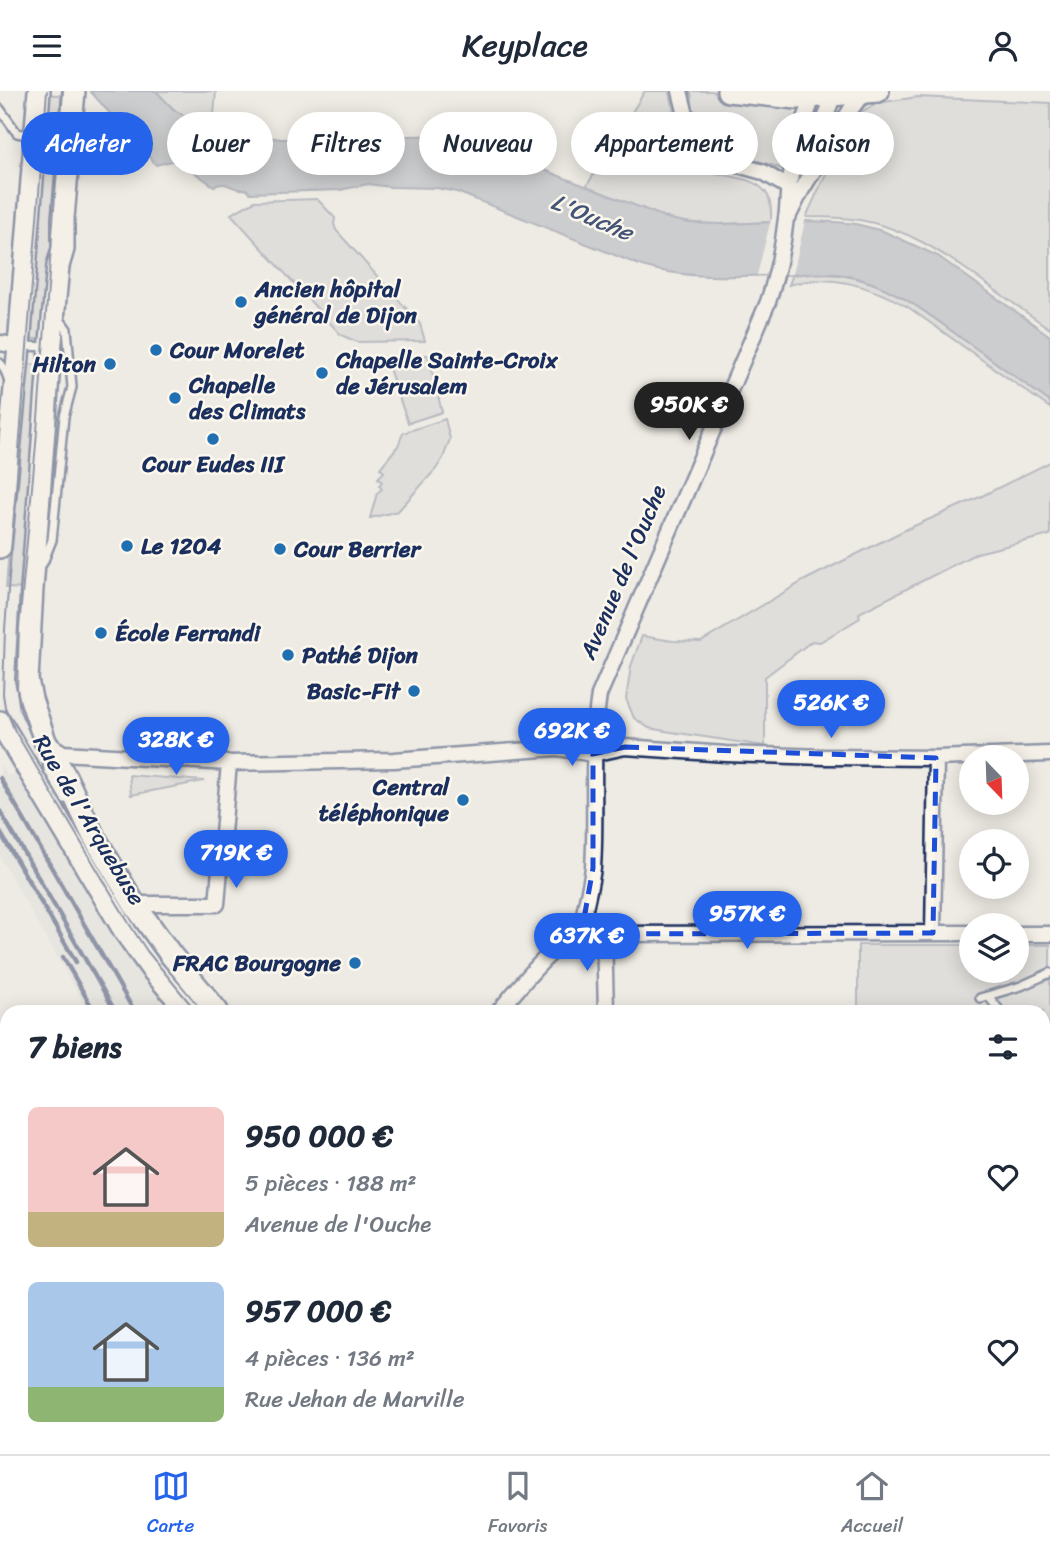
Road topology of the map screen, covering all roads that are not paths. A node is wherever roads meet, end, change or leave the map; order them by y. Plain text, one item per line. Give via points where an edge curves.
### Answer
1 (39, 91) edge
2 (74, 91) edge
3 (680, 91) edge
4 (728, 91) edge
5 (874, 92) edge
6 (825, 93) edge
7 (0, 109) edge
8 (38, 112) edge
9 (21, 134) edge
10 (31, 175) edge
11 (795, 189) junction
12 (9, 344) edge
13 (59, 350) junction
14 (0, 363) edge
15 (14, 399) junction
16 (0, 547) edge
17 (1, 728) edge
18 (45, 741) junction
19 (593, 754) junction
20 (1050, 754) edge
21 (936, 758) junction
22 (32, 759) dead end
23 (229, 763) junction
24 (37, 768) dead end
25 (68, 803) dead end
26 (74, 814) dead end
27 (134, 904) junction
28 (582, 930) junction
29 (933, 933) junction
30 (959, 933) edge
31 (1029, 934) edge
32 (1050, 934) edge
33 (604, 935) junction
34 (1050, 973) edge
35 (989, 997) junction
36 (980, 998) dead end
37 (183, 1005) edge
38 (191, 1005) edge
39 (202, 1005) edge
40 (212, 1005) edge
41 (504, 1005) edge
42 (606, 1005) edge
43 (995, 1005) edge

1 - 8 main road
2 - 13 main road via 54,311
3 - 11 street via 692,139 701,151 763,172
4 - 6 main road via 793,98
5 - 6 main road
5 - 11 street, Avenue de l'Ouche via 854,105
6 - 11 street, Avenue de l'Ouche
7 - 9 lane
10 - 12 main road
11 - 19 street, Avenue de l'Ouche via 768,302 600,690
12 - 13 lane
12 - 15 main road
13 - 18 main road via 32,589 27,681
14 - 15 lane
15 - 16 main road
17 - 18 main road
17 - 22 lane, Rue de l'Arquebuse
17 - 37 main road, Rue de l'Arquebuse via 126,933
18 - 23 street via 63,753
18 - 25 lane, Rue de l'Arquebuse via 48,770
18 - 27 main road, Rue de l'Arquebuse
19 - 21 street via 625,747
19 - 23 street via 557,748 394,760
19 - 28 street, Avenue de l'Ouche via 593,868
20 - 21 street
21 - 29 street
23 - 27 street via 217,904
24 - 38 lane, Rue de l'Arquebuse via 130,925
26 - 39 lane, Rue de l'Arquebuse via 155,945
27 - 40 main road, Rue de l'Arquebuse
28 - 33 street
28 - 41 street via 541,963
29 - 30 street
29 - 33 street
31 - 32 street
33 - 42 street
34 - 35 lane
35 - 36 lane
35 - 43 lane

